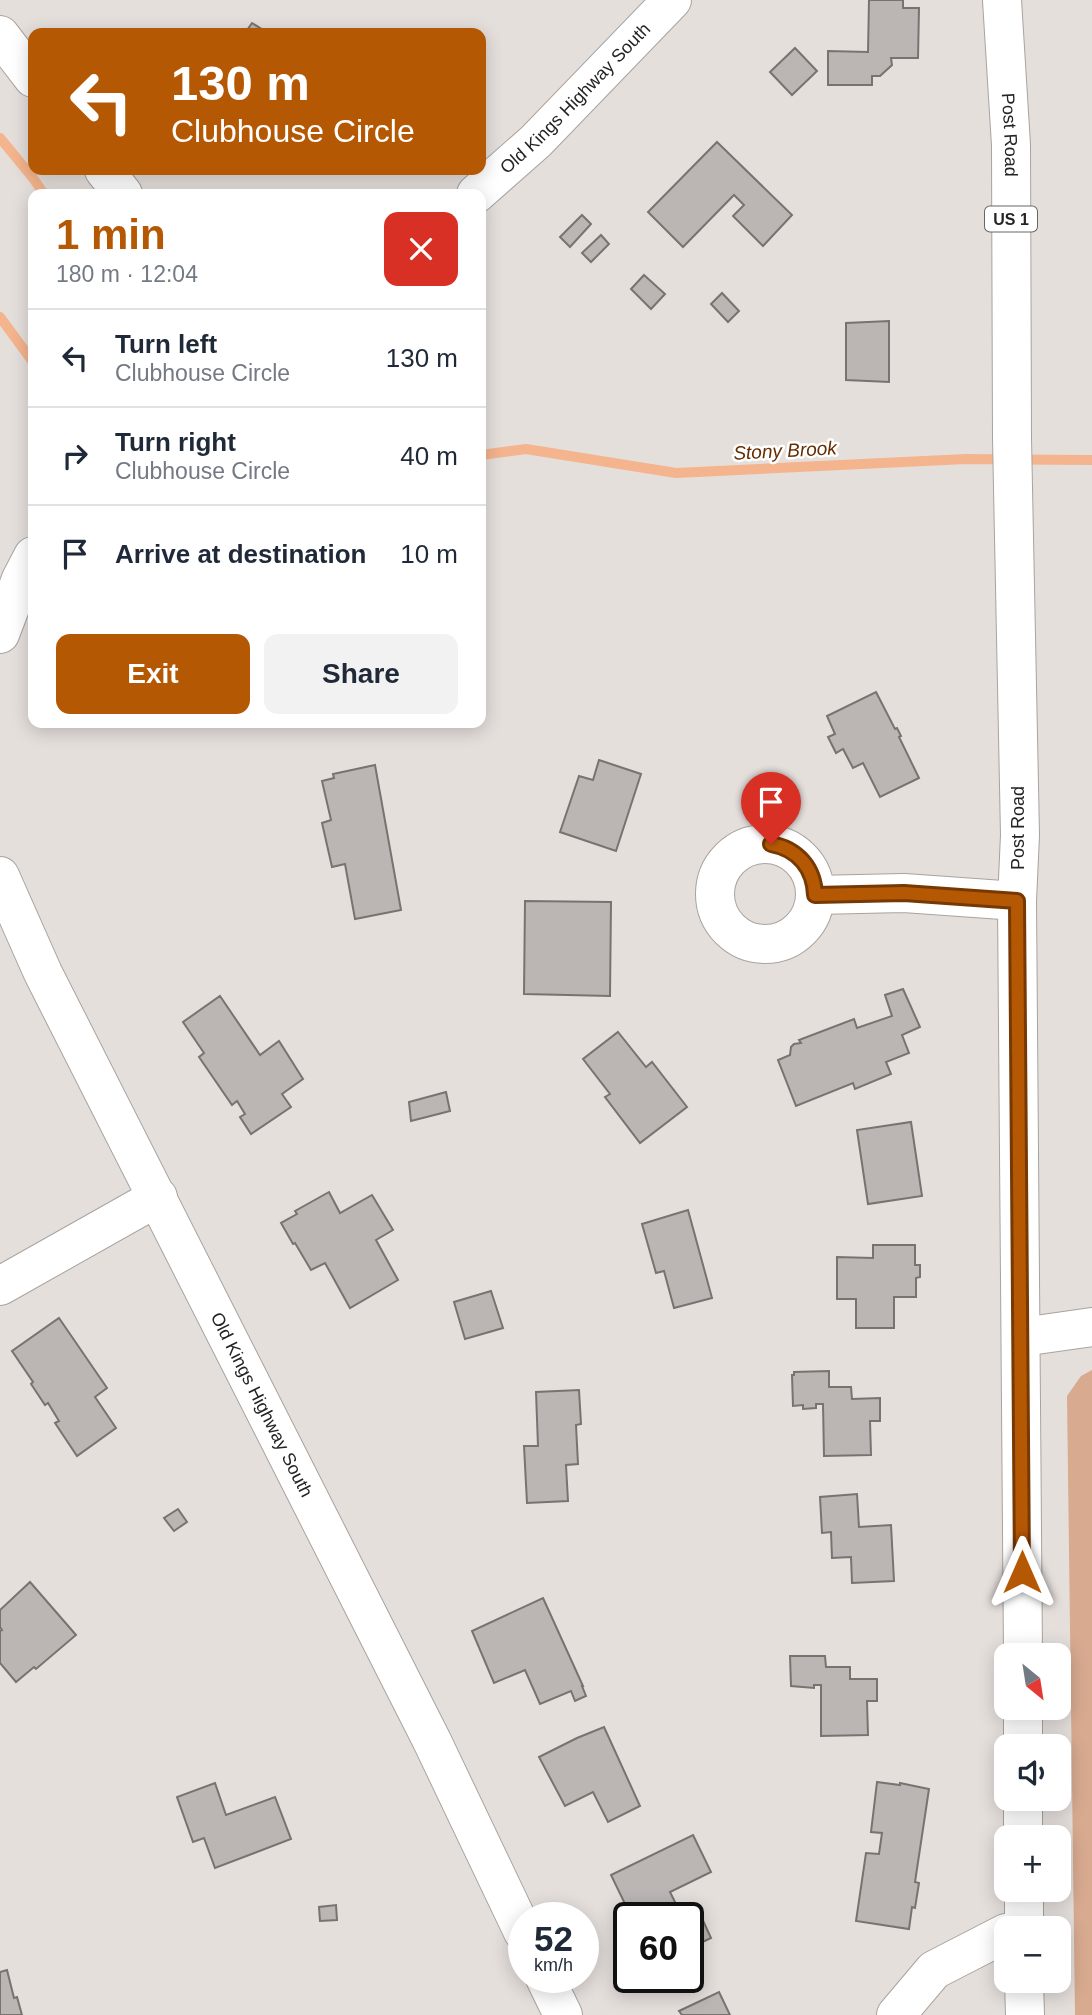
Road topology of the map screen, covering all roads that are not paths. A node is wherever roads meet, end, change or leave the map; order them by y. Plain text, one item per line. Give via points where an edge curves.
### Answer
1 (672, 0) edge
2 (1002, 0) edge
3 (0, 34) edge
4 (28, 71) edge
5 (482, 189) edge
6 (28, 565) edge
7 (0, 634) edge
8 (0, 876) edge
9 (815, 895) dead end
10 (1017, 901) junction
11 (158, 1196) junction
12 (0, 1286) edge
13 (1092, 1327) edge
14 (1022, 1336) junction
15 (1023, 1643) edge
16 (509, 1902) edge
17 (994, 1935) edge
18 (552, 1993) edge
19 (1024, 1993) edge
20 (563, 2015) edge
21 (896, 2015) edge
22 (1025, 2015) edge

1 - 5 street, Old Kings Highway South via 536,141
2 - 10 street, Post Road / US 1 via 1011,145 1020,835
3 - 4 street
6 - 7 street
8 - 11 street, Old Kings Highway South via 43,973
9 - 10 street via 904,893
10 - 14 street, Post Road / US 1
11 - 12 street
11 - 16 street, Old Kings Highway South
13 - 14 street
14 - 15 street, Post Road / US 1
17 - 21 street via 934,1970
18 - 20 street
19 - 22 street

